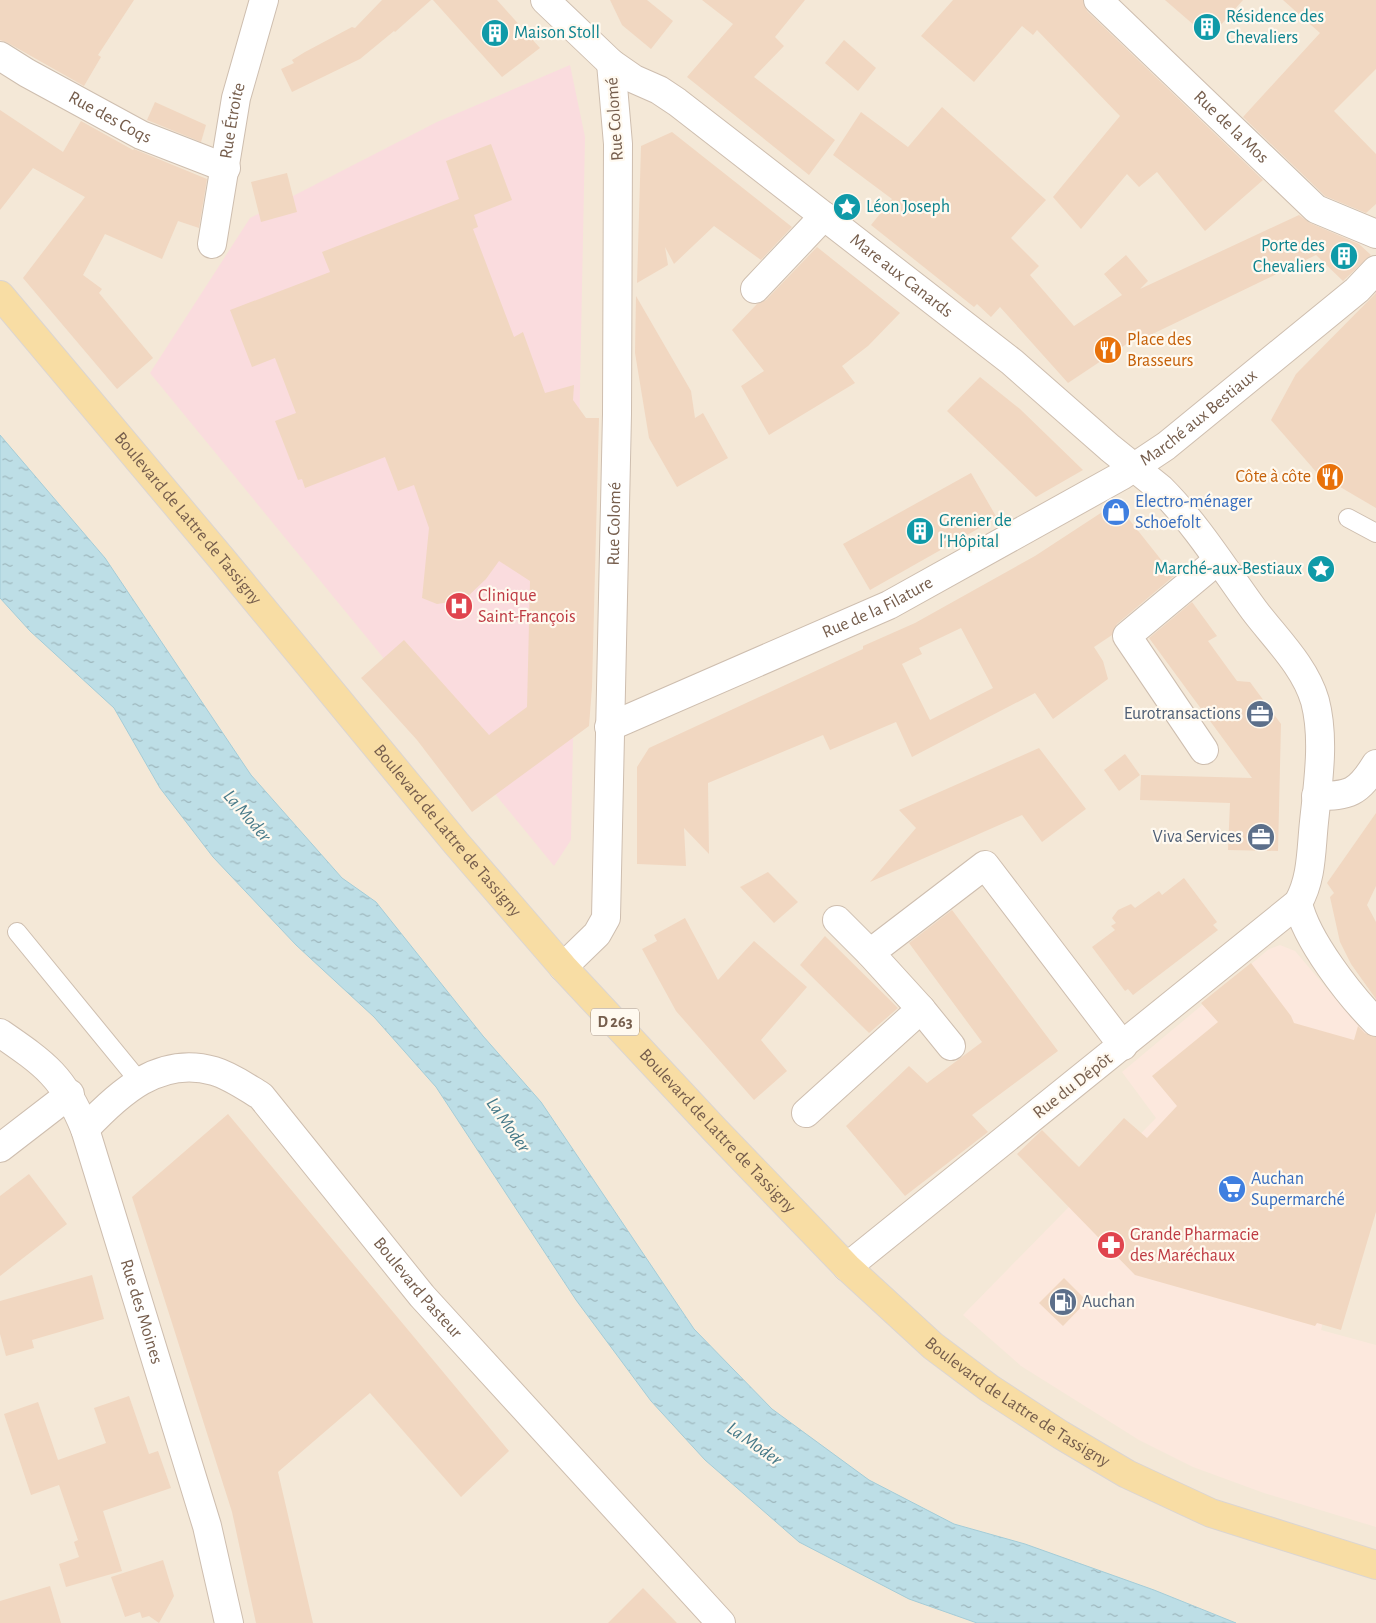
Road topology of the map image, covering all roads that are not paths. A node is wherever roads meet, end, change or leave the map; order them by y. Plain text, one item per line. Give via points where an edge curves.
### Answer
1 (264, 0) edge
2 (545, 0) edge
3 (1098, 0) edge
4 (0, 56) edge
5 (611, 63) junction
6 (226, 168) junction
7 (824, 216) junction
8 (1376, 234) edge
9 (212, 244) dead end
10 (1376, 270) edge
11 (755, 288) dead end
12 (0, 295) edge
13 (1135, 467) junction
14 (1348, 518) dead end
15 (1376, 533) edge
16 (1218, 560) junction
17 (609, 727) junction
18 (1204, 750) dead end
19 (1374, 768) edge
20 (1316, 796) junction
21 (1298, 903) junction
22 (837, 920) dead end
23 (17, 932) dead end
24 (870, 953) junction
25 (563, 967) junction
26 (921, 1009) junction
27 (1376, 1022) edge
28 (0, 1034) edge
29 (951, 1046) dead end
30 (1123, 1046) junction
31 (139, 1081) junction
32 (70, 1094) junction
33 (806, 1113) dead end
34 (85, 1130) junction
35 (0, 1148) edge
36 (847, 1266) junction
37 (1376, 1565) edge
38 (229, 1623) edge
39 (721, 1623) edge

1 - 6 street, Rue Étroite via 236,98
2 - 5 street, Mare aux Canards
3 - 8 street, Rue de la Mos via 1316,209
4 - 6 street, Rue des Coqs via 141,135
5 - 7 street, Mare aux Canards via 677,102
5 - 17 street, Rue Colomé via 618,144 617,395
6 - 9 street, Rue Étroite
7 - 11 street
7 - 13 street, Mare aux Canards via 1012,362
10 - 13 street, Marché aux Bestiaux via 1293,344
12 - 25 main road, Boulevard de Lattre de Tassigny / D 263
13 - 16 street, Marché aux Bestiaux via 1174,502
13 - 17 street, Rue de la Filature via 889,605
14 - 15 lane
16 - 18 street via 1127,636
16 - 20 street, Marché aux Bestiaux via 1294,660 1312,692 1320,721
17 - 25 street, Rue Colomé via 606,918 597,934
19 - 20 street via 1351,793
20 - 21 street, Marché aux Bestiaux via 1310,865 1306,886
21 - 27 street via 1304,923 1324,956
21 - 30 street, Rue du Dépôt
22 - 24 street
23 - 31 lane
24 - 26 street
24 - 30 street via 985,865
25 - 36 main road, Boulevard de Lattre de Tassigny / D 263
26 - 29 street
26 - 33 street
28 - 32 street, Rue des Moines via 45,1066
30 - 36 street, Rue du Dépôt
31 - 34 street, Boulevard Pasteur via 126,1089
31 - 39 street, Boulevard Pasteur via 167,1071 198,1068 229,1077 261,1096 422,1296
32 - 34 street, Rue des Moines
32 - 35 street
34 - 38 street, Rue des Moines via 207,1526
36 - 37 main road, Boulevard de Lattre de Tassigny / D 263 via 933,1346 989,1388 1127,1474 1211,1513

